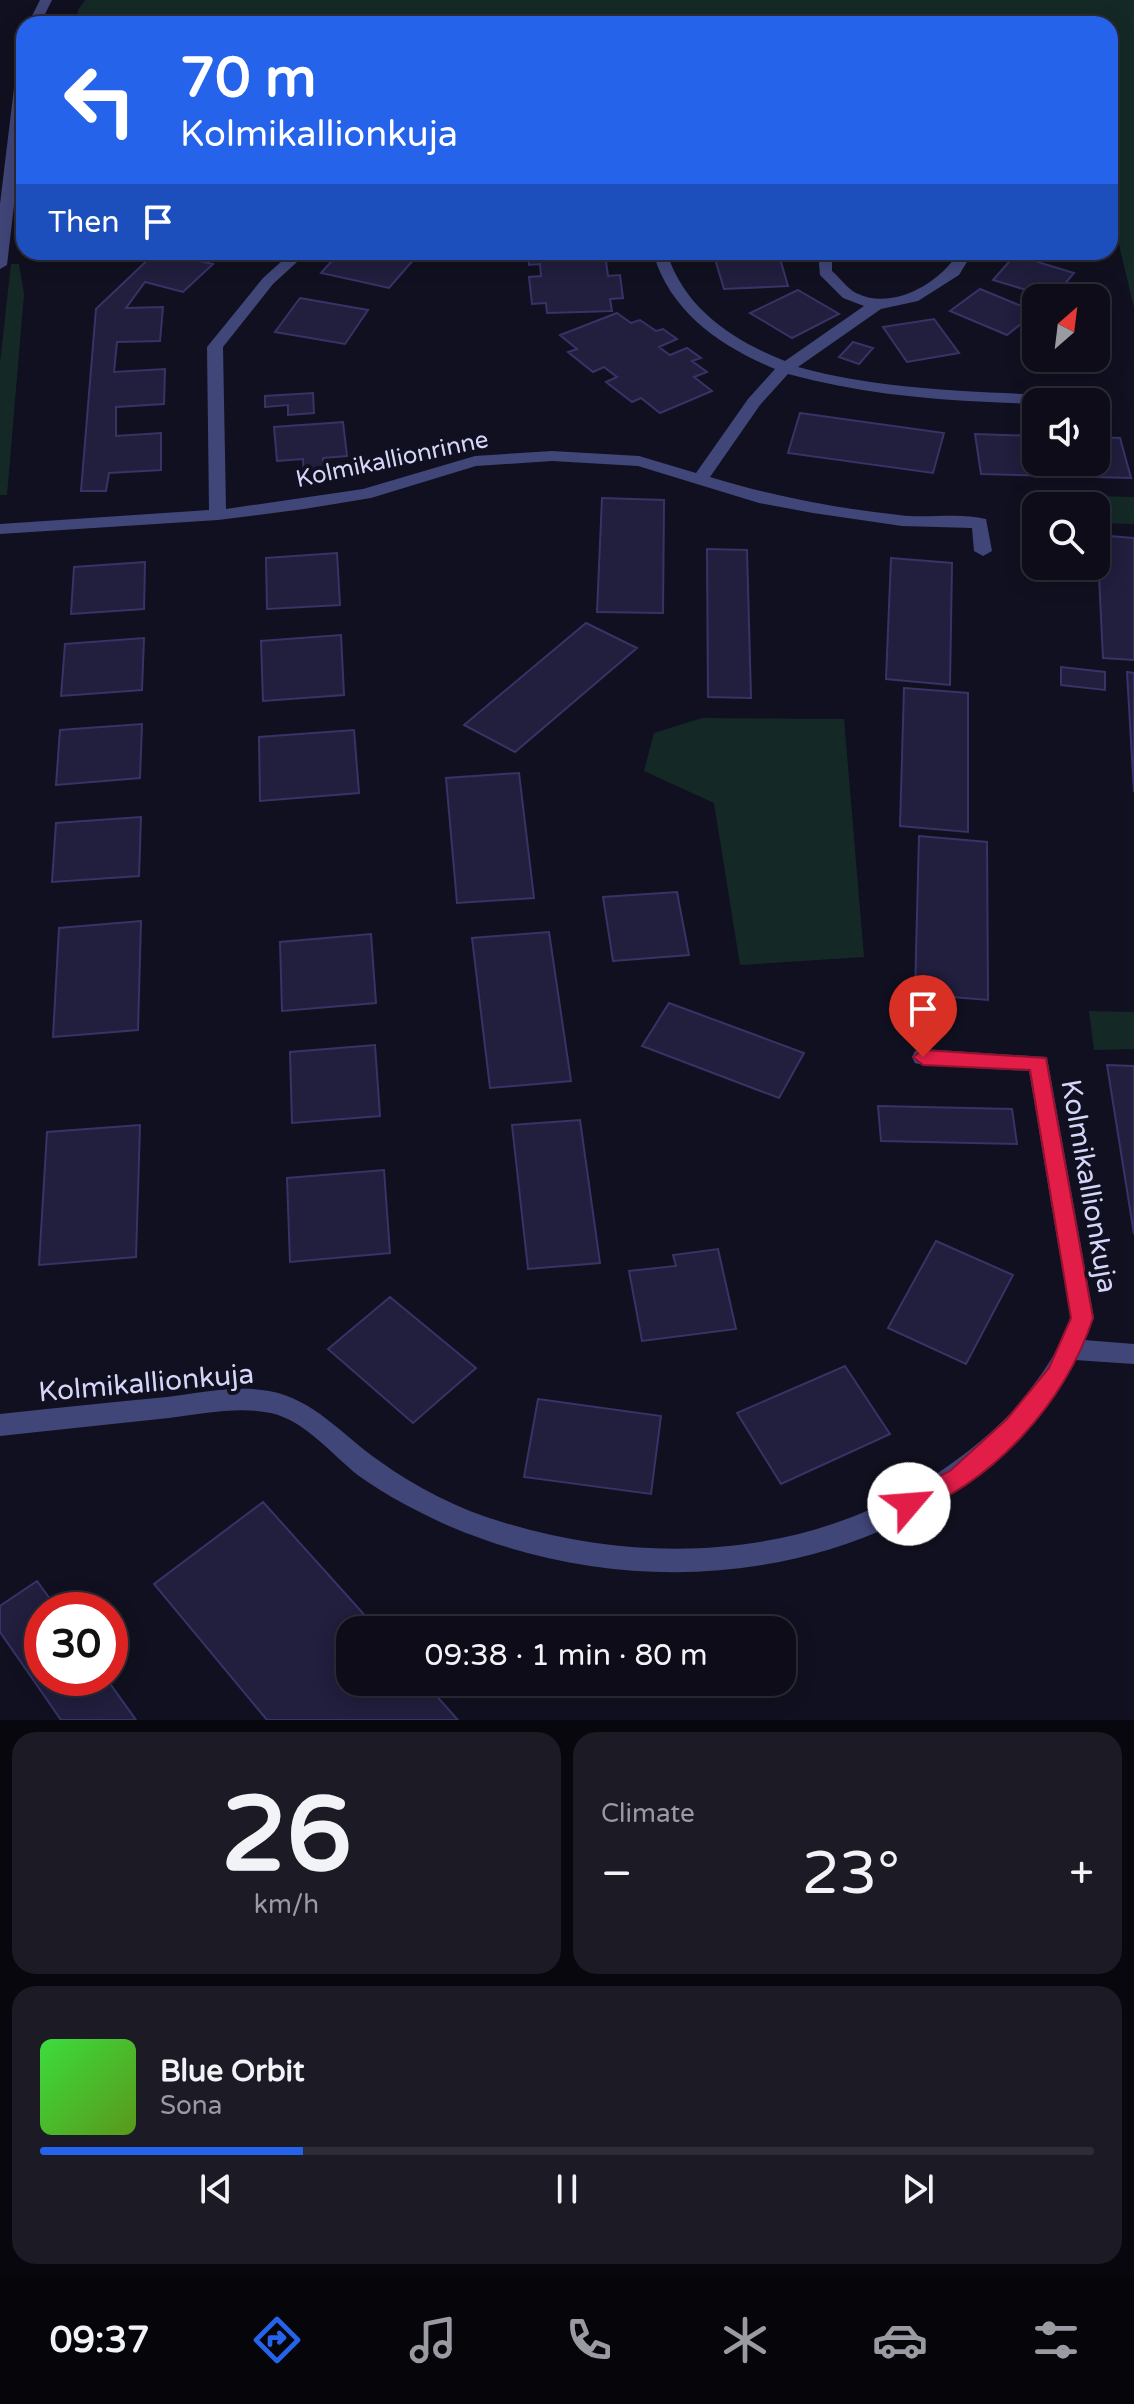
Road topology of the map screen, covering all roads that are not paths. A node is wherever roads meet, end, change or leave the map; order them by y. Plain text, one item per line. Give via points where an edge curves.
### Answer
1 (16, 130) edge
2 (292, 260) edge
3 (664, 260) edge
4 (825, 260) edge
5 (961, 260) edge
6 (0, 265) edge
7 (876, 305) junction
8 (784, 369) junction
9 (1022, 398) edge
10 (700, 479) junction
11 (218, 515) junction
12 (0, 529) edge
13 (983, 551) dead end
14 (923, 1057) dead end
15 (1072, 1349) junction
16 (1134, 1354) edge
17 (0, 1425) edge

1 - 6 street
2 - 11 street via 215,347
3 - 8 street via 684,302 721,338
4 - 7 street via 825,272 848,295
5 - 7 street via 954,272 913,298
7 - 8 street
8 - 9 street via 845,385
8 - 10 street
10 - 11 street, Kolmikallionrinne via 639,461 574,456 490,460 365,494
10 - 13 street, Kolmikallionrinne via 813,508 902,521 980,523
11 - 12 street, Kolmikallionrinne
14 - 15 street, Kolmikallionkuja via 1039,1063 1082,1318
15 - 16 street
15 - 17 street, Kolmikallionkuja via 1015,1426 958,1479 819,1543 739,1558 643,1559 475,1525 417,1499 368,1468 313,1422 270,1402 199,1404

